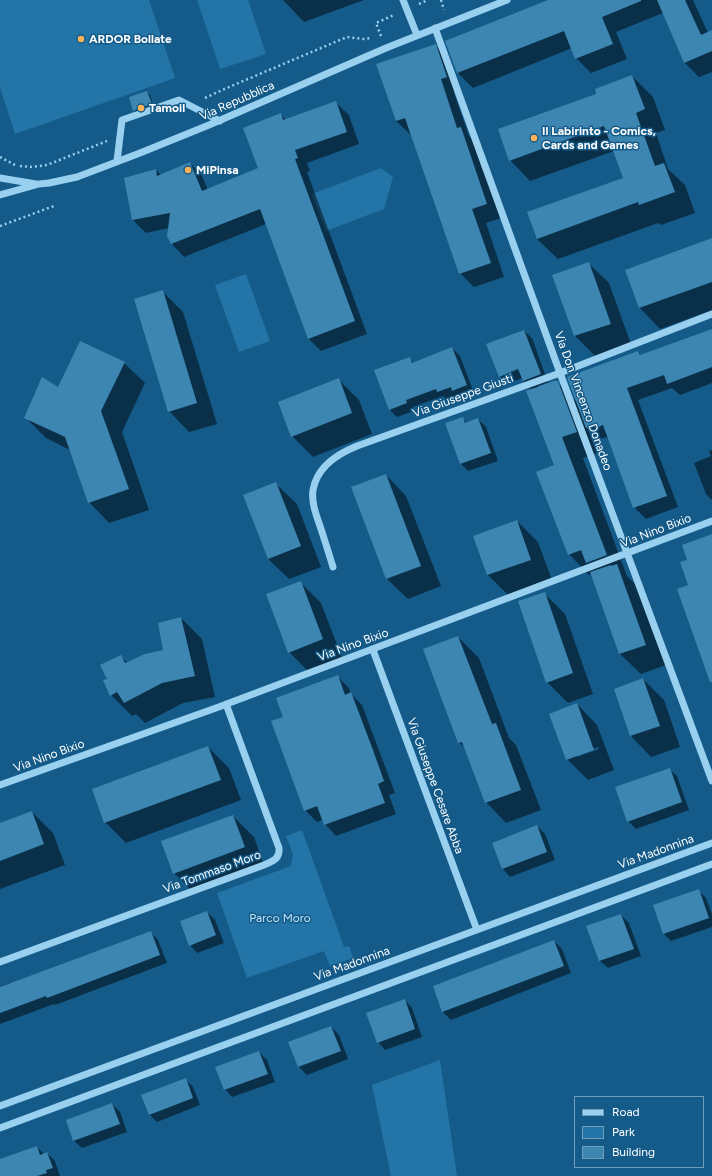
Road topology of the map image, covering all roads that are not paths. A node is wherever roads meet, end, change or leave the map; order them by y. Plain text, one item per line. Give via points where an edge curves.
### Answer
1 (403, 0) edge
2 (507, 0) edge
3 (435, 28) junction
4 (417, 35) junction
5 (220, 121) junction
6 (117, 162) junction
7 (0, 178) edge
8 (39, 184) junction
9 (0, 195) edge
10 (712, 314) edge
11 (560, 373) junction
12 (712, 521) edge
13 (628, 553) junction
14 (333, 567) dead end
15 (373, 650) junction
16 (226, 704) junction
17 (712, 781) edge
18 (0, 785) edge
19 (712, 843) edge
20 (712, 864) edge
21 (477, 930) junction
22 (0, 962) edge
23 (0, 1106) edge
24 (0, 1128) edge

1 - 4 street
2 - 3 street, Via Repubblica
3 - 4 street, Via Repubblica
3 - 11 street, Via Don Vincenzo Donadeo
4 - 5 street, Via Repubblica
5 - 6 street, Via Repubblica
5 - 6 street via 179,100 122,120
6 - 8 street, Via Repubblica via 77,177
7 - 8 street, Via Repubblica
8 - 9 street, Via Repubblica
10 - 11 street, Via Giuseppe Giusti
11 - 13 street, Via Don Vincenzo Donadeo
11 - 14 street, Via Giuseppe Giusti via 356,446 334,458 318,477 313,495 315,510
12 - 13 street, Via Nino Bixio
13 - 15 street, Via Nino Bixio
13 - 17 street, Via Don Vincenzo Donadeo
15 - 16 street, Via Nino Bixio
15 - 21 street, Via Giuseppe Cesare Abba
16 - 18 street, Via Nino Bixio
16 - 22 street, Via Tommaso Moro via 279,848 280,854 277,858
19 - 21 street, Via Madonnina
20 - 24 street
21 - 23 street, Via Madonnina

